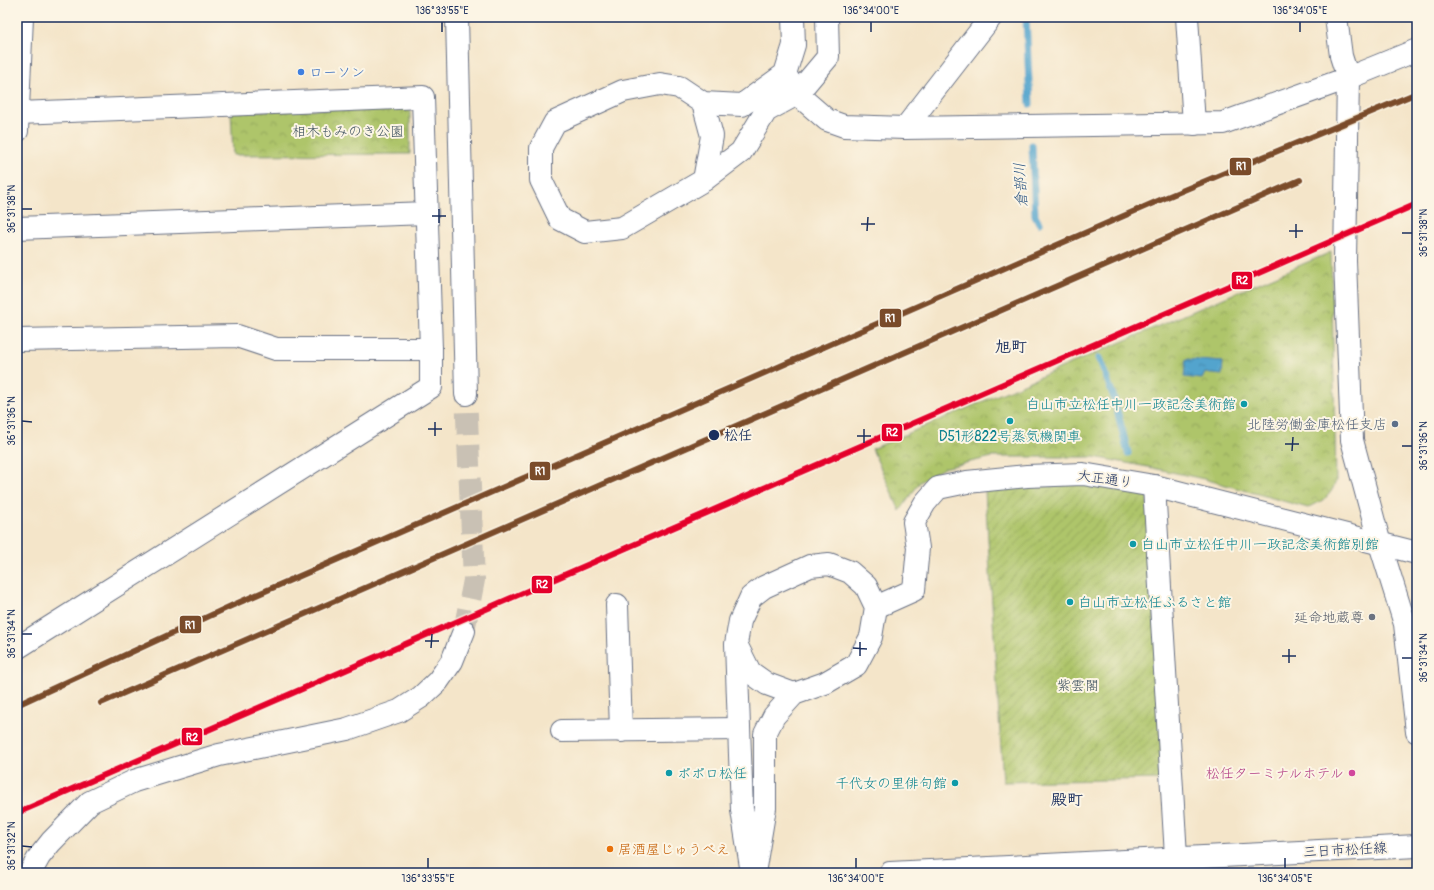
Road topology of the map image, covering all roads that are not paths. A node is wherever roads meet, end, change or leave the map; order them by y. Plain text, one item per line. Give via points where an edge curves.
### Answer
1 (22, 17) edge
2 (457, 17) edge
3 (793, 17) edge
4 (827, 17) edge
5 (991, 17) edge
6 (1187, 17) edge
7 (1336, 17) edge
8 (1417, 50) edge
9 (785, 74) junction
10 (1348, 78) junction
11 (797, 94) junction
12 (703, 103) junction
13 (18, 122) edge
14 (1194, 124) junction
15 (905, 128) junction
16 (704, 180) junction
17 (427, 213) junction
18 (17, 228) edge
19 (17, 340) edge
20 (431, 349) junction
21 (466, 394) tunnel mouth
22 (1154, 486) junction
23 (1380, 544) junction
24 (1417, 553) edge
25 (617, 605) dead end
26 (876, 607) junction
27 (464, 631) tunnel mouth
28 (736, 644) junction
29 (17, 648) edge
30 (794, 694) junction
31 (739, 729) junction
32 (621, 730) junction
33 (562, 731) dead end
34 (1417, 732) edge
35 (1417, 846) edge
36 (1176, 866) edge
37 (30, 873) edge
38 (753, 873) edge
39 (890, 873) edge

1 - 13 street
2 - 21 street
3 - 9 street via 794,45
4 - 11 street via 828,57
5 - 15 street
6 - 14 street
7 - 10 street via 1341,56
8 - 10 street
9 - 11 street
9 - 12 street via 742,105
10 - 14 street via 1223,123
10 - 23 street via 1346,261 1352,440
11 - 15 street via 827,120 844,126
11 - 16 street via 766,111 741,152
12 - 16 street via 712,136
12 - 16 street via 679,87 660,84 623,91 555,122 541,148 541,180 560,219 585,232 622,228
13 - 17 street via 423,97
14 - 15 street
17 - 18 street
17 - 20 street
19 - 20 street via 237,336 276,349
20 - 29 street via 431,387
22 - 23 street, 大正通り
22 - 26 street, 大正通り via 1083,474 1027,476 938,488 924,503 914,522 918,548 914,590
22 - 36 street
23 - 24 street, 大正通り
23 - 34 street via 1406,624
25 - 32 street
26 - 28 street via 866,586 850,572 829,564 810,566 764,587 751,597 740,621
26 - 30 street via 871,637 856,665 825,683
27 - 37 street via 452,661 438,681 421,697 399,711 347,729 219,755 134,781 90,802 39,856
28 - 30 street via 750,672 767,684
28 - 31 street
30 - 38 street via 774,716 765,734 765,808
31 - 32 street
31 - 38 street via 742,810
32 - 33 street
35 - 36 street, 三日市松任線
36 - 39 street, 三日市松任線

